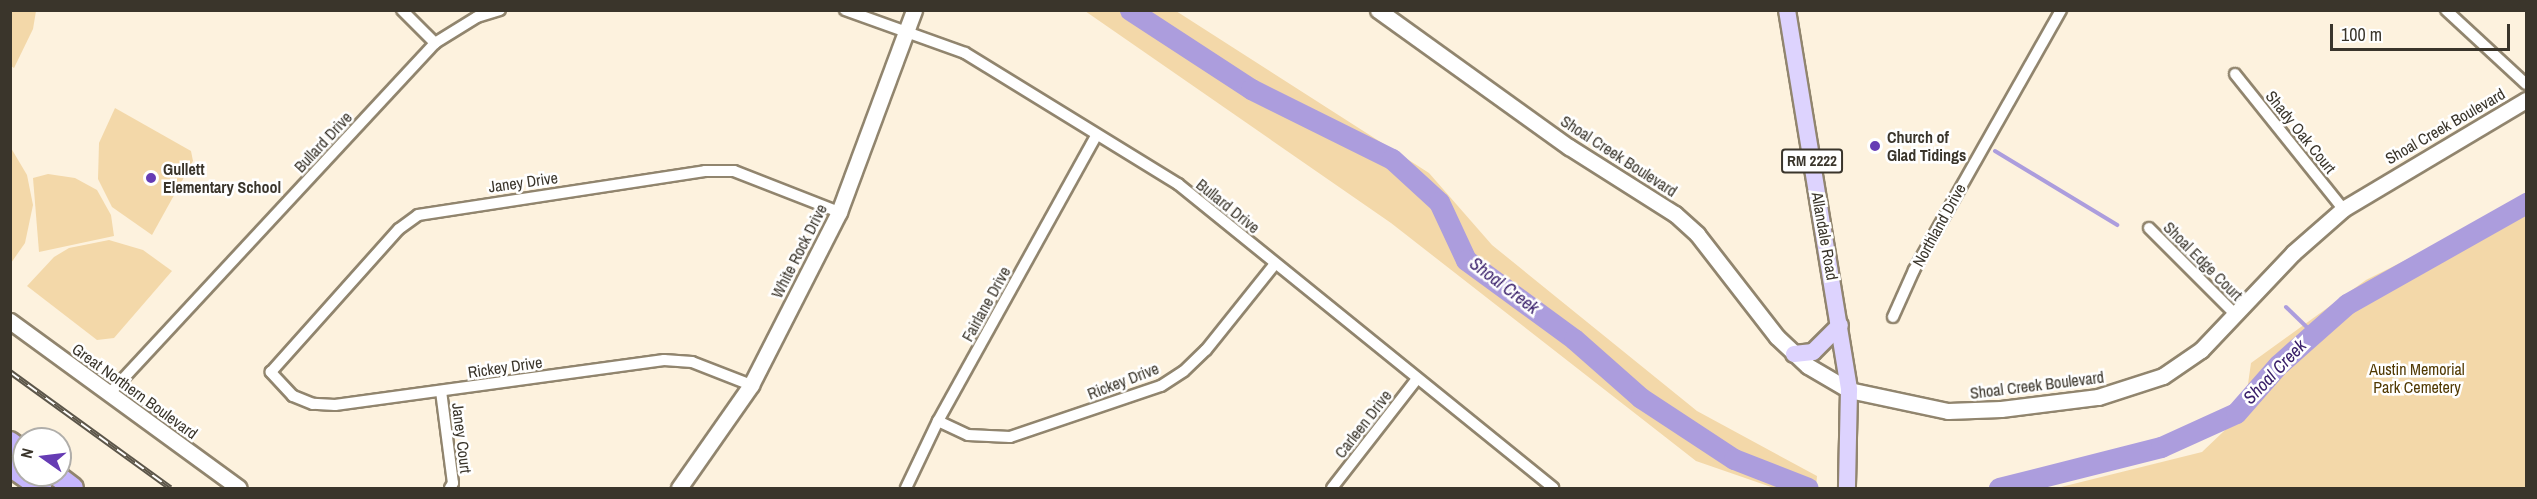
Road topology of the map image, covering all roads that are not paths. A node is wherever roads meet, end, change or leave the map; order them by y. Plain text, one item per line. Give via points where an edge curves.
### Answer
1 (402, 10) edge
2 (500, 10) edge
3 (845, 10) edge
4 (914, 10) edge
5 (1378, 10) edge
6 (1787, 10) edge
7 (2061, 10) edge
8 (2446, 10) edge
9 (906, 31) junction
10 (435, 44) junction
11 (2235, 74) dead end
12 (2526, 84) edge
13 (2526, 100) edge
14 (1096, 136) junction
15 (2343, 209) junction
16 (839, 212) junction
17 (2150, 228) dead end
18 (1275, 264) junction
19 (2236, 315) junction
20 (1893, 317) dead end
21 (10, 321) edge
22 (1840, 325) junction
23 (1794, 354) junction
24 (271, 372) joint
25 (1417, 379) junction
26 (751, 385) junction
27 (1849, 390) junction
28 (441, 391) junction
29 (109, 394) junction
30 (938, 421) junction
31 (10, 465) edge
32 (41, 489) edge
33 (239, 489) edge
34 (450, 489) edge
35 (679, 489) edge
36 (906, 489) edge
37 (1332, 489) edge
38 (1553, 489) edge
39 (1847, 489) edge

1 - 10 street
2 - 10 street, Bullard Drive via 477,17
3 - 9 street, Bullard Drive
4 - 9 street, White Rock Drive
5 - 23 street, Shoal Creek Boulevard via 1569,147 1651,195 1675,214 1697,234
6 - 22 main road, Allandale Road / RM 2222
7 - 20 street, Northland Drive via 1914,270
8 - 12 street
9 - 14 street, Bullard Drive via 965,53
9 - 16 street, White Rock Drive
10 - 29 street, Bullard Drive
11 - 15 street, Shady Oak Court
13 - 15 street, Shoal Creek Boulevard
14 - 18 street, Bullard Drive via 1178,184
14 - 30 street, Fairlane Drive
15 - 19 street, Shoal Creek Boulevard via 2292,253
16 - 24 street, Janey Drive via 734,171 682,175 418,215 399,229
16 - 26 street, White Rock Drive
17 - 19 street, Shoal Edge Court
18 - 25 street, Bullard Drive
18 - 30 street, Rickey Drive via 1206,350 1161,386 1010,437 968,435
19 - 27 street, Shoal Creek Boulevard via 2201,350 2163,376 2098,397 1971,412 1923,408
21 - 29 street, Great Northern Boulevard
22 - 23 main road via 1814,352
22 - 27 main road, Allandale Road / RM 2222
23 - 27 street, Shoal Creek Boulevard
24 - 28 street, Rickey Drive via 293,396 313,404 334,405
25 - 37 street, Carleen Drive
25 - 38 street, Bullard Drive
26 - 28 street, Rickey Drive via 692,362 664,360
26 - 35 street, White Rock Drive
27 - 39 main road, RM 2222
28 - 34 street, Janey Court via 453,483
29 - 33 street, Great Northern Boulevard
30 - 36 street, Fairlane Drive
31 - 32 highway

